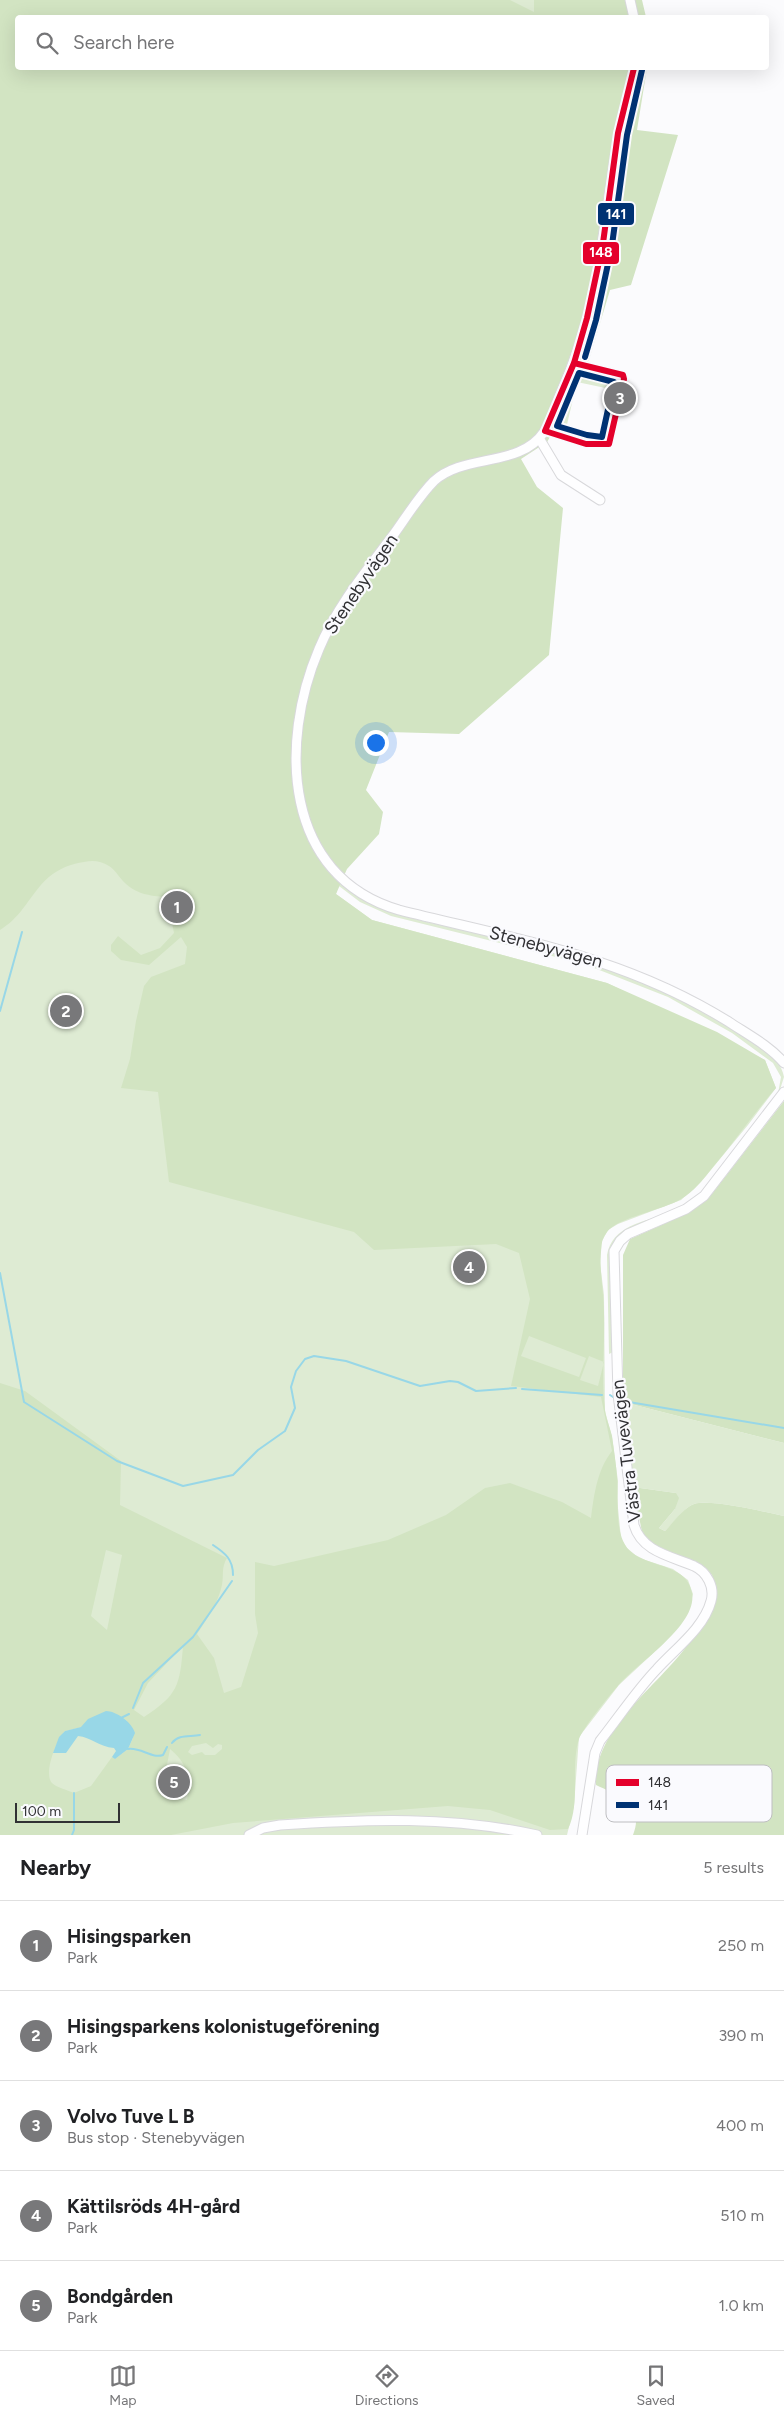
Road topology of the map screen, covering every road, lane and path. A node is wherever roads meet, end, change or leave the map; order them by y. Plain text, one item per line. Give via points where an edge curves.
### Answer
1 (630, 0) edge
2 (633, 15) edge
3 (634, 70) edge
4 (539, 438) junction
5 (600, 500) dead end
6 (784, 1063) edge
7 (784, 1092) edge
8 (249, 1835) edge
9 (537, 1835) edge
10 (582, 1835) edge

1 - 2 street
3 - 4 street via 618,133 604,243 586,324 574,363
4 - 5 street via 561,475
4 - 6 street, Stenebyvägen via 515,452 454,468 433,482 337,614 312,666 300,716 297,773 300,805 307,828 334,870 375,901 399,910 558,948 619,968 704,1008 765,1046
7 - 10 street, Västra Tuvevägen via 704,1196 686,1209 632,1232 616,1246 613,1265 618,1394 634,1526 638,1537 652,1549 698,1568 708,1580 712,1597 690,1636 656,1670 600,1741 595,1752
8 - 9 street via 280,1825 412,1820 470,1823

